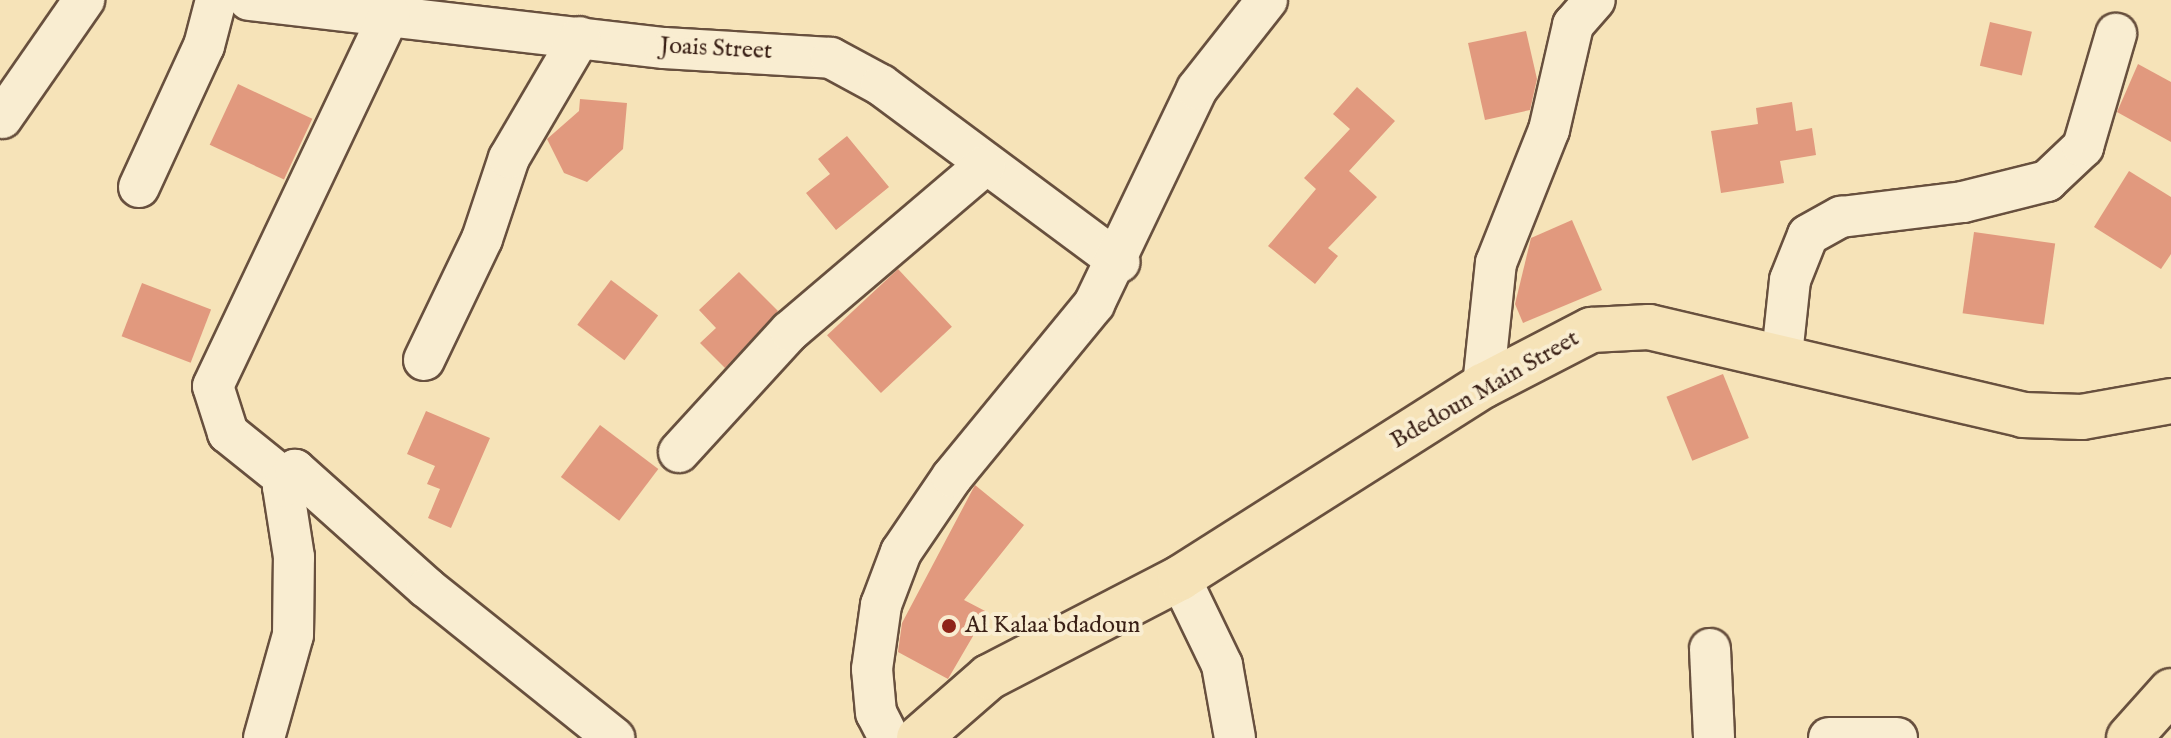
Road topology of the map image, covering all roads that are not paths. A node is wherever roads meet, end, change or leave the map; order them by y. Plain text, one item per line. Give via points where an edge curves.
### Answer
1 (84, 0) edge
2 (216, 0) edge
3 (249, 0) edge
4 (1267, 0) edge
5 (1595, 0) edge
6 (390, 14) junction
7 (2116, 34) dead end
8 (580, 37) junction
9 (2, 118) edge
10 (985, 165) junction
11 (139, 187) dead end
12 (1119, 262) junction
13 (1782, 355) junction
14 (424, 360) dead end
15 (1483, 386) junction
16 (2171, 401) edge
17 (679, 452) dead end
18 (284, 478) junction
19 (1180, 578) junction
20 (1710, 649) dead end
21 (2171, 691) edge
22 (264, 738) edge
23 (614, 738) edge
24 (889, 738) edge
25 (919, 738) edge
26 (1235, 738) edge
27 (1714, 738) edge
28 (1829, 738) edge
29 (1897, 738) edge
30 (2129, 738) edge

1 - 9 street
2 - 11 street via 204,46
3 - 6 street, Joais Street
4 - 12 street via 1197,89
5 - 15 street via 1573,25 1549,130 1496,263
6 - 8 street, Joais Street
6 - 18 street via 213,386 228,433
7 - 13 street via 2083,147 2047,181 1963,202 1841,217 1808,235 1790,280
8 - 10 street, Joais Street via 831,58 881,85
8 - 14 street via 509,158 482,239
10 - 12 street, Joais Street
10 - 17 street via 790,331
12 - 24 street via 1070,337 952,477 901,552 881,605 872,669 876,713
13 - 15 main road, Bdedoun Main Street via 1616,327 1562,341
13 - 16 main road, Bdedoun Main Street via 2023,415 2082,417
15 - 19 main road, Bdedoun Main Street
18 - 22 street via 297,595 285,676
18 - 23 street via 295,470 308,475 427,588
19 - 25 main road, Bdedoun Main Street via 989,677
19 - 26 street via 1222,665
20 - 27 street
21 - 30 main road
28 - 29 street

